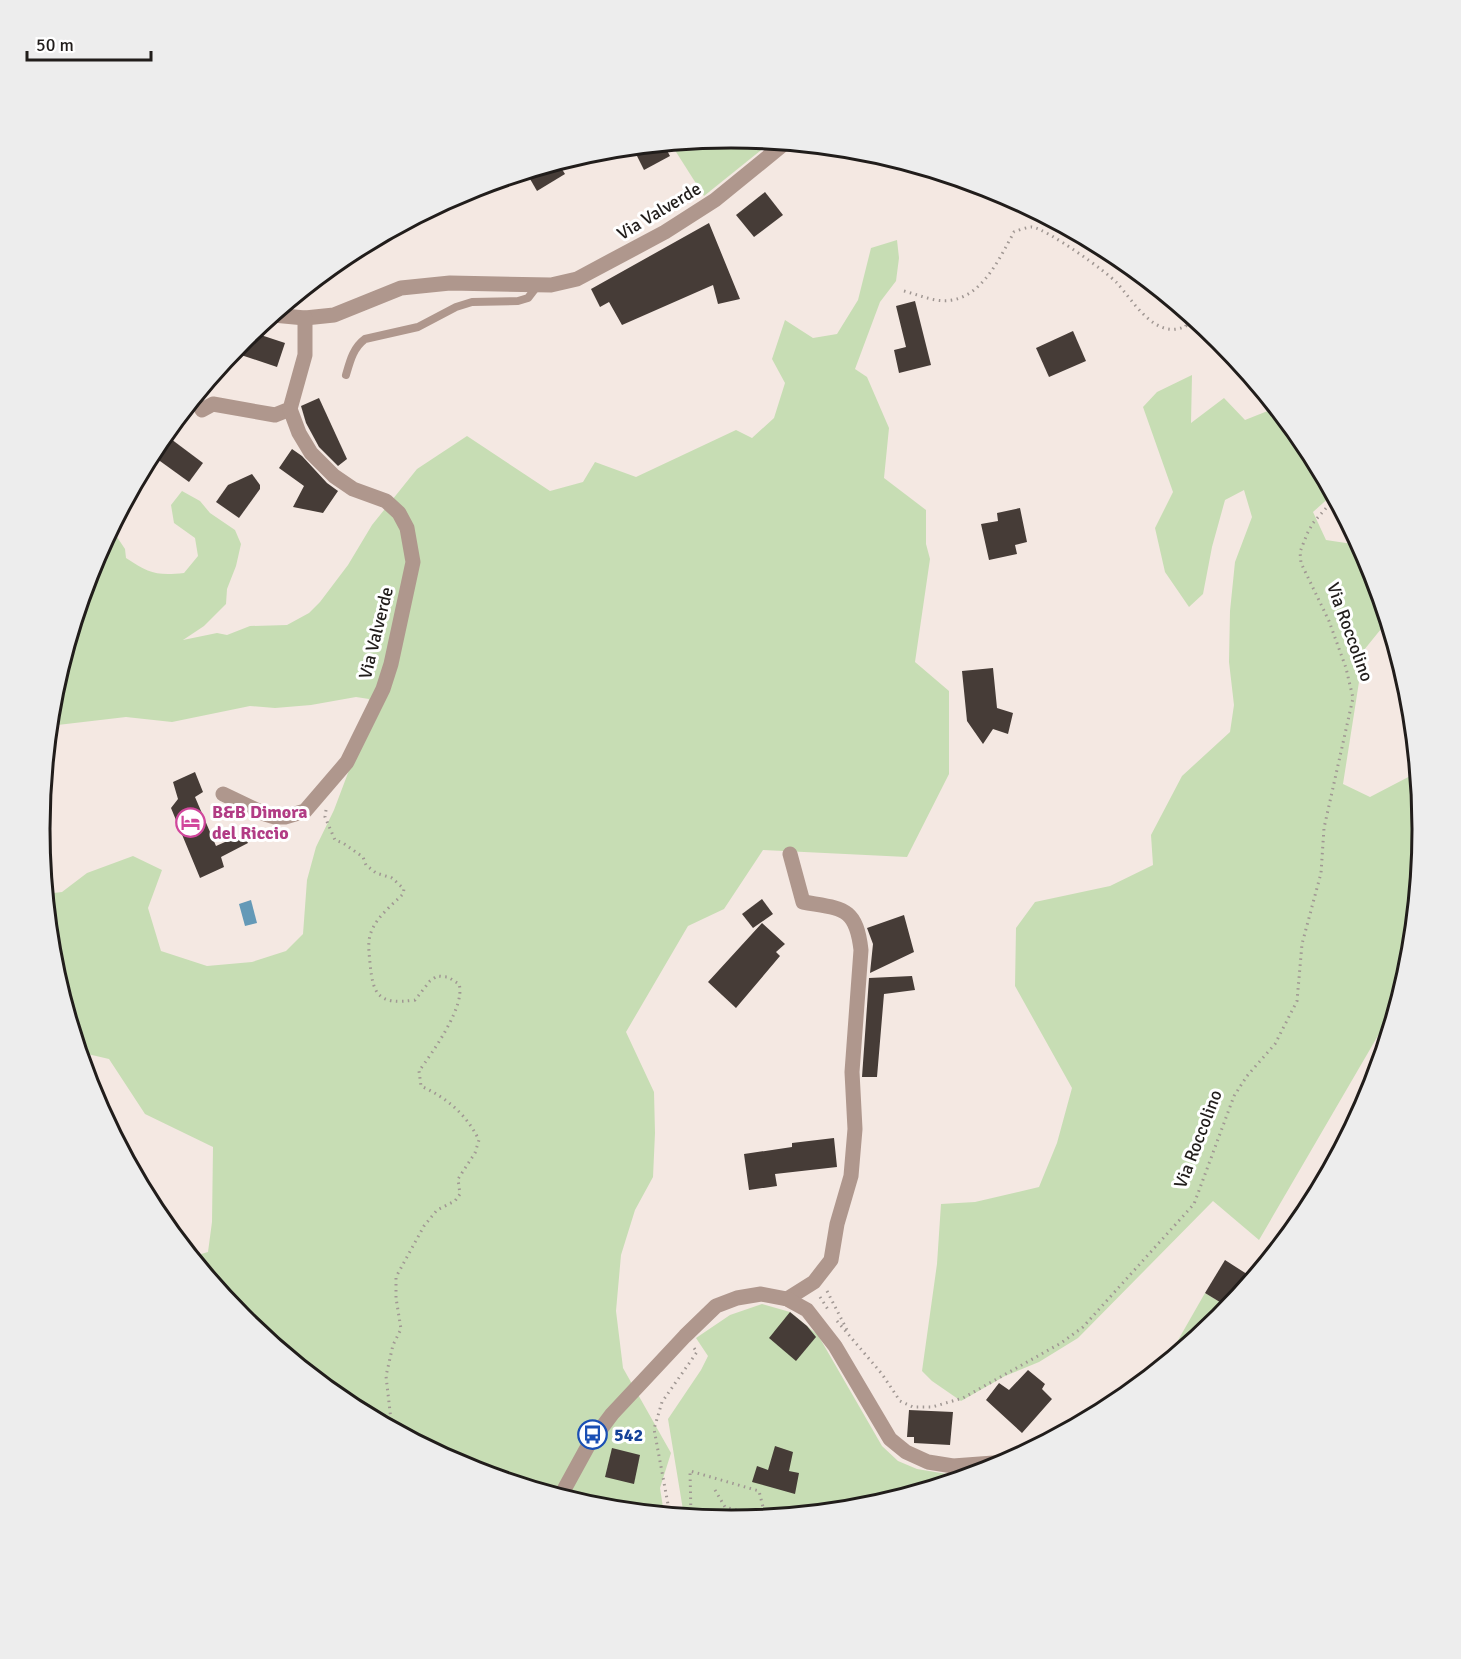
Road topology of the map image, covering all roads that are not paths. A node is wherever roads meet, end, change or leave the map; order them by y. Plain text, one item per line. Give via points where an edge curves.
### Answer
1 (776, 150) edge
2 (538, 284) junction
3 (282, 316) edge
4 (305, 318) junction
5 (346, 375) dead end
6 (290, 409) junction
7 (202, 410) dead end
8 (223, 794) dead end
9 (790, 854) dead end
10 (787, 1299) junction
11 (976, 1464) edge
12 (564, 1489) edge

1 - 2 street, Via Valverde via 715,200 665,231 576,279
2 - 4 street, Via Valverde via 450,283 401,288 334,315
2 - 5 lane via 528,298 472,302 418,327 365,339 358,344
3 - 4 street, Via Valverde
4 - 6 street via 305,355
6 - 7 street via 275,415 213,404
6 - 8 street, Via Valverde via 311,453 334,476 353,489 386,501 399,513 407,528 413,562 383,689 347,762 305,811 285,817 265,814
9 - 10 street via 803,902 850,914 861,950 852,1072 855,1129 851,1176 831,1260 814,1282
10 - 11 street via 807,1310 835,1346 890,1439 928,1462
10 - 12 street via 761,1294 716,1306 612,1414 588,1446

